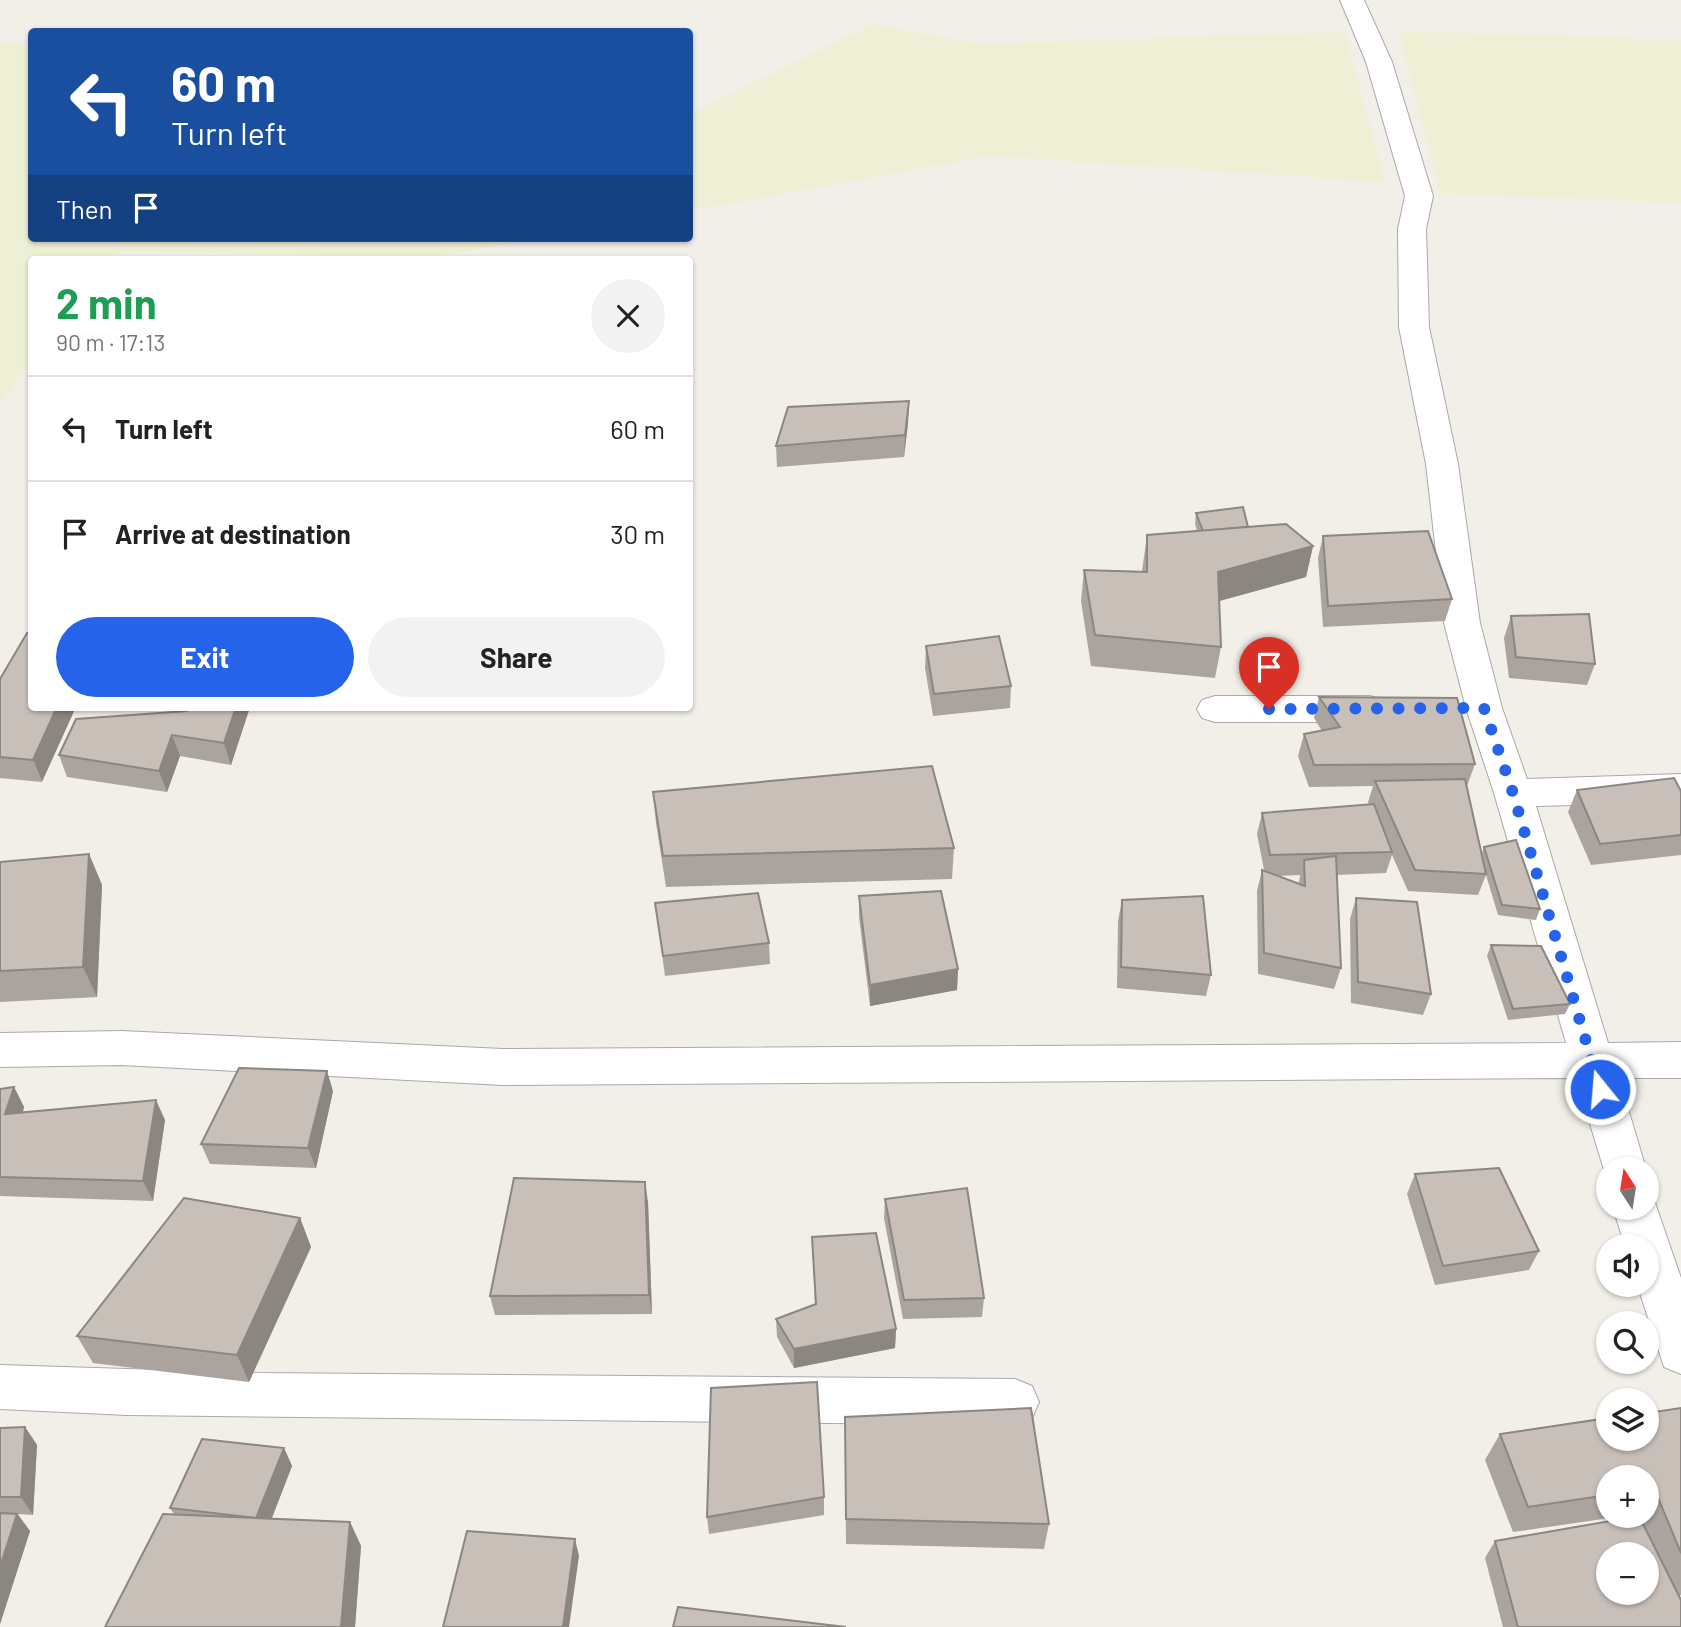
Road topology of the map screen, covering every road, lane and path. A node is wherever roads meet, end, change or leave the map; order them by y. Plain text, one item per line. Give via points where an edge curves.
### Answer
1 (1352, 0) edge
2 (1484, 708) junction
3 (1215, 709) dead end
4 (1403, 709) edge
5 (1444, 709) edge
6 (1681, 788) edge
7 (1513, 793) junction
8 (0, 1050) edge
9 (1681, 1060) edge
10 (1591, 1062) junction
11 (1620, 1157) edge
12 (1640, 1220) edge
13 (1681, 1352) edge
14 (0, 1387) edge
15 (1015, 1402) dead end

1 - 2 street via 1379,62 1419,196 1412,229 1414,327 1442,464 1462,623
2 - 5 street
2 - 7 street
3 - 4 street
6 - 7 street
7 - 10 street
8 - 10 street via 121,1048 503,1067
9 - 10 street
10 - 11 street
12 - 13 street
14 - 15 street via 161,1396 849,1397

